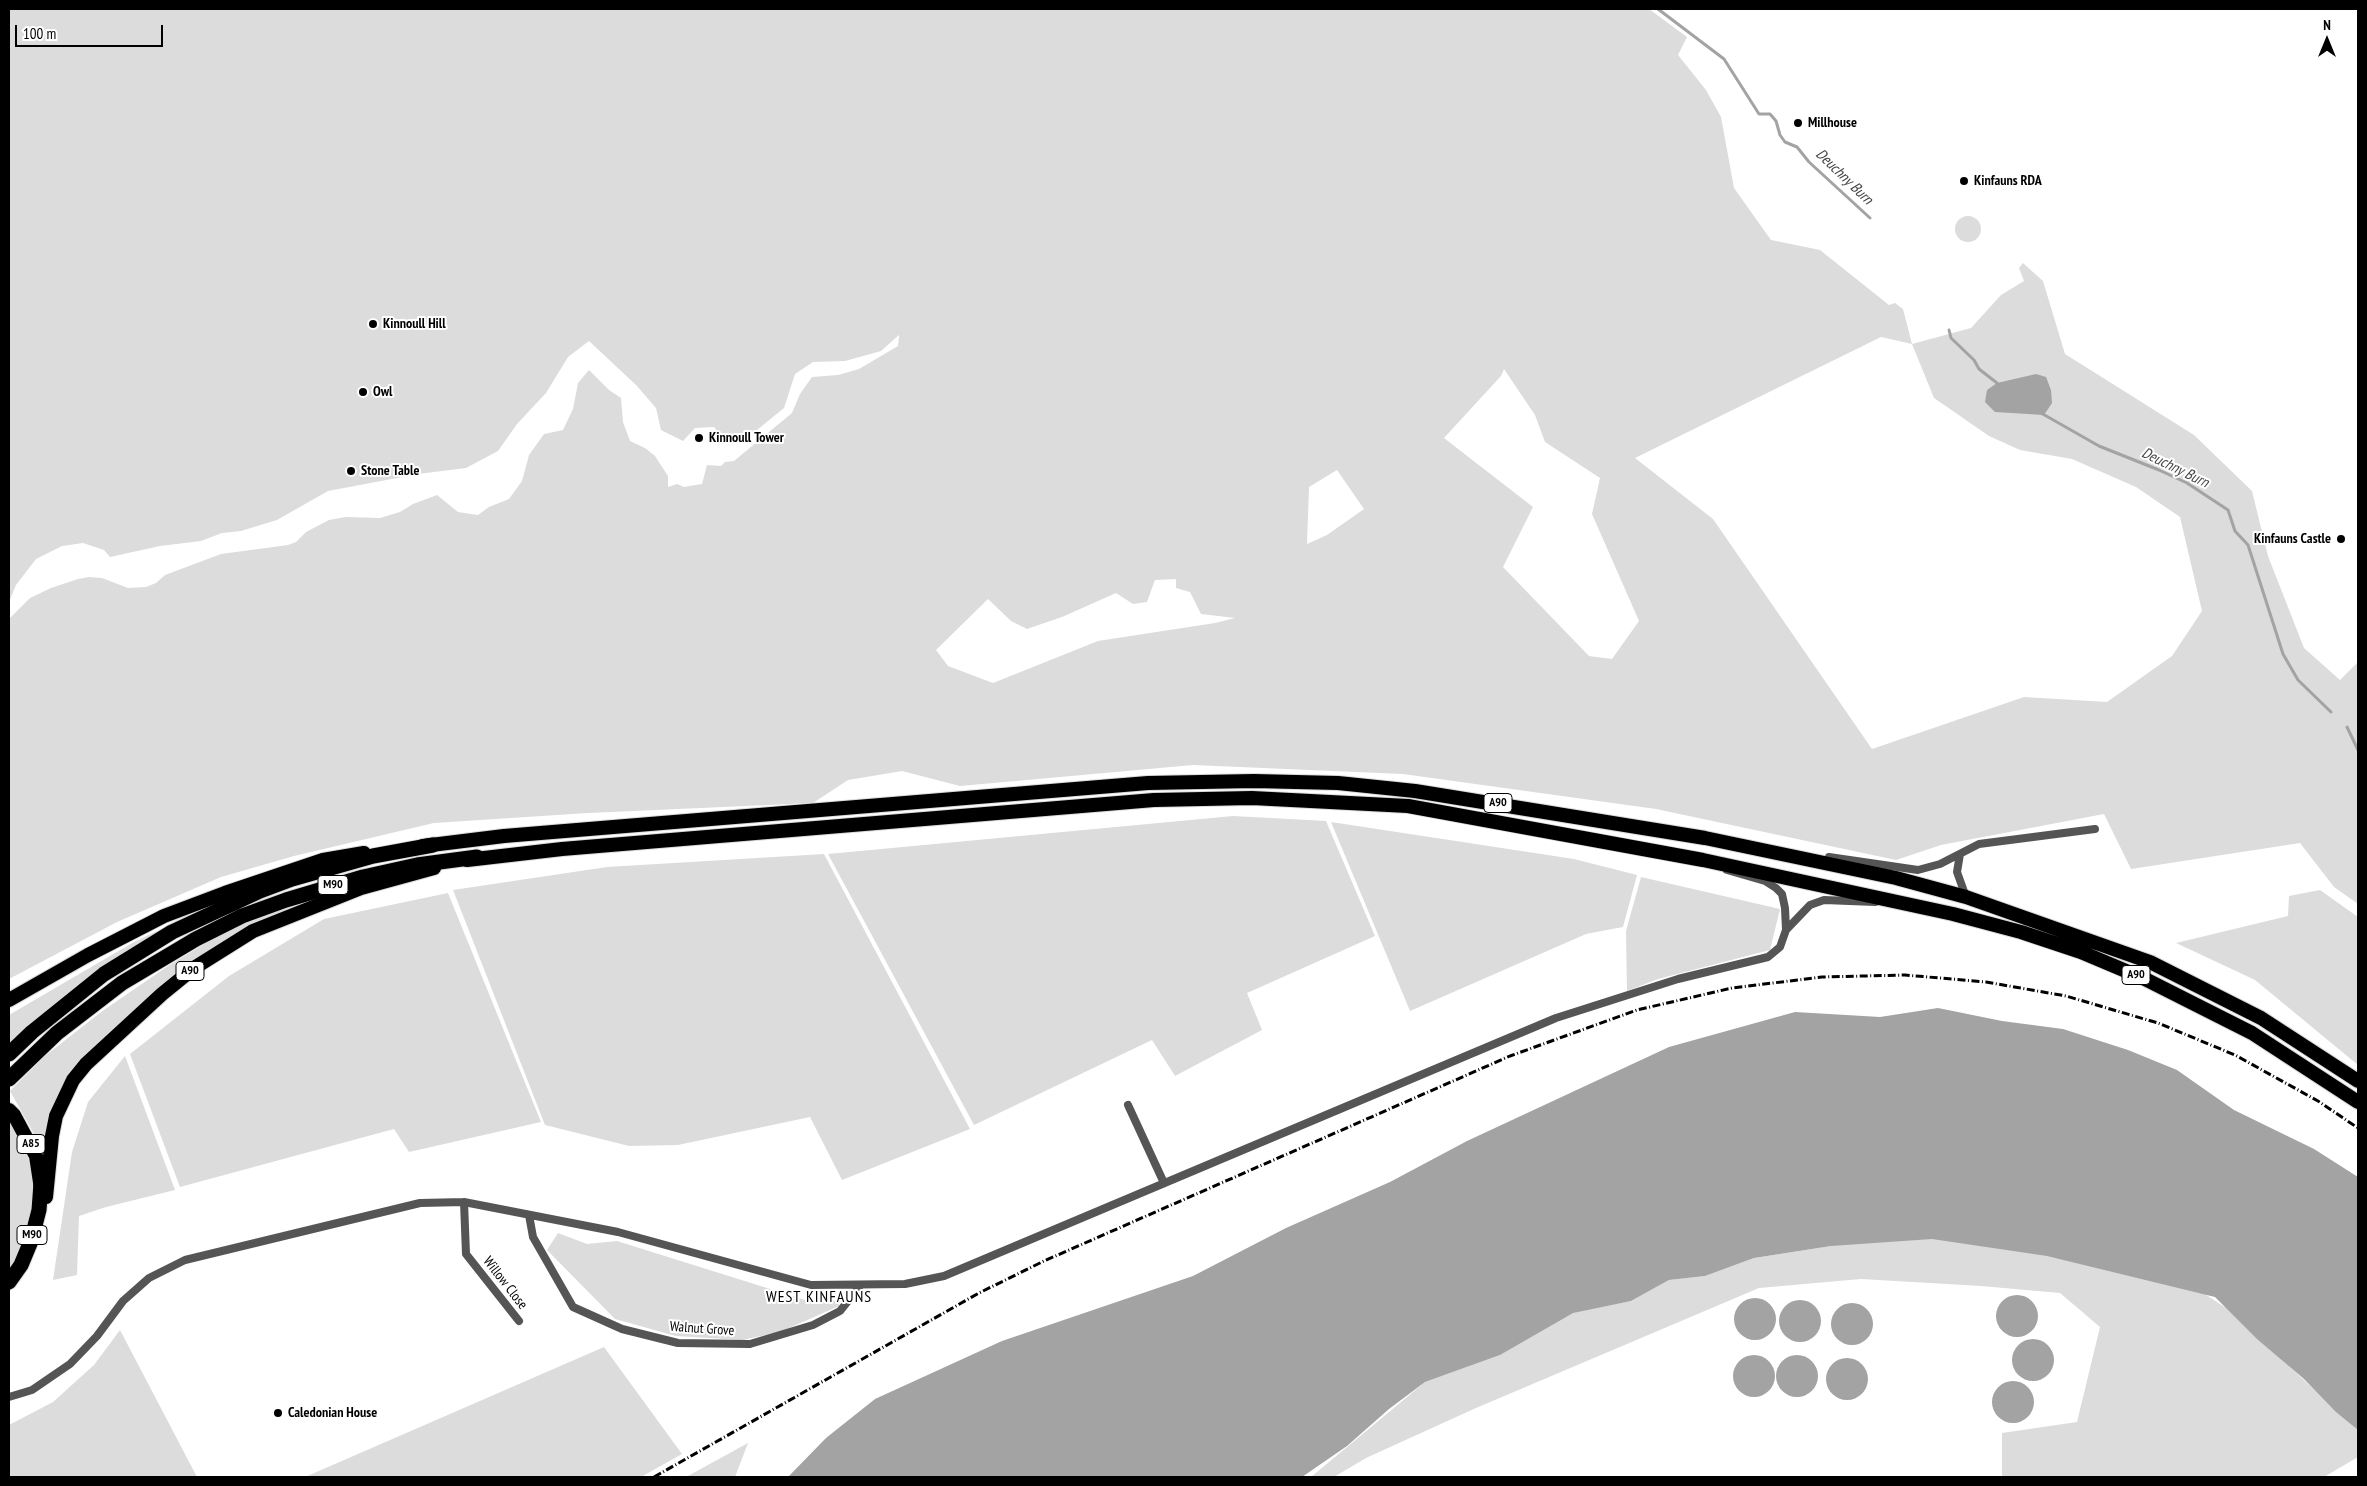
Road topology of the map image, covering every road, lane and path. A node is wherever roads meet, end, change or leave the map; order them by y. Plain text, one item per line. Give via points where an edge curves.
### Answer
1 (2096, 829) dead end
2 (433, 845) junction
3 (1960, 854) junction
4 (1794, 856) junction
5 (477, 857) junction
6 (1703, 860) junction
7 (1966, 897) junction
8 (1900, 904) junction
9 (1786, 930) junction
10 (9, 1000) edge
11 (9, 1054) edge
12 (9, 1079) edge
13 (2358, 1081) edge
14 (2358, 1102) edge
15 (1128, 1105) dead end
16 (9, 1110) edge
17 (41, 1183) junction
18 (1164, 1183) junction
19 (464, 1202) junction
20 (529, 1215) junction
21 (42, 1227) junction
22 (9, 1282) edge
23 (860, 1286) junction
24 (9, 1290) edge
25 (519, 1321) dead end
26 (9, 1398) edge

1 - 3 street via 1979,844
2 - 4 highway, A90 via 504,836 1139,784 1254,780 1338,783 1415,791 1705,838
2 - 10 highway, A90 via 324,860 225,893 164,916
2 - 11 highway, M90 via 373,856 292,879 172,932 104,974
3 - 4 street via 1929,869 1918,870 1820,856
3 - 7 street via 1956,872
4 - 7 highway, A90
5 - 6 highway, A90 via 1154,800 1252,798 1408,806
5 - 12 highway, M90 via 363,877 242,916 171,952 122,983 57,1033
5 - 21 highway, A90 via 361,888 275,921 223,949 162,994 86,1064 63,1098 52,1136
6 - 8 highway, A90
6 - 9 street via 1738,875 1765,881 1776,888 1784,899
7 - 13 highway, A90 via 2150,962 2261,1018
8 - 9 street via 1824,900 1810,905
8 - 14 highway, A90 via 2021,932 2081,952 2145,979 2252,1033
9 - 18 street via 1780,947 1768,957 1678,979 1556,1018
15 - 18 street
16 - 17 highway, A85 via 30,1142
17 - 21 highway, A85
17 - 22 highway, M90 via 39,1210 31,1241 21,1265
18 - 23 street via 944,1276 904,1284
19 - 20 street
19 - 25 street, Willow Close via 466,1254
19 - 26 street via 420,1203 185,1260 149,1278 123,1301 97,1336 70,1364 32,1390
20 - 23 street via 618,1232 811,1285
20 - 23 street, Walnut Grove via 533,1237 573,1307 622,1329 678,1343 750,1344 813,1325 840,1311
21 - 24 highway, A85 via 35,1248

